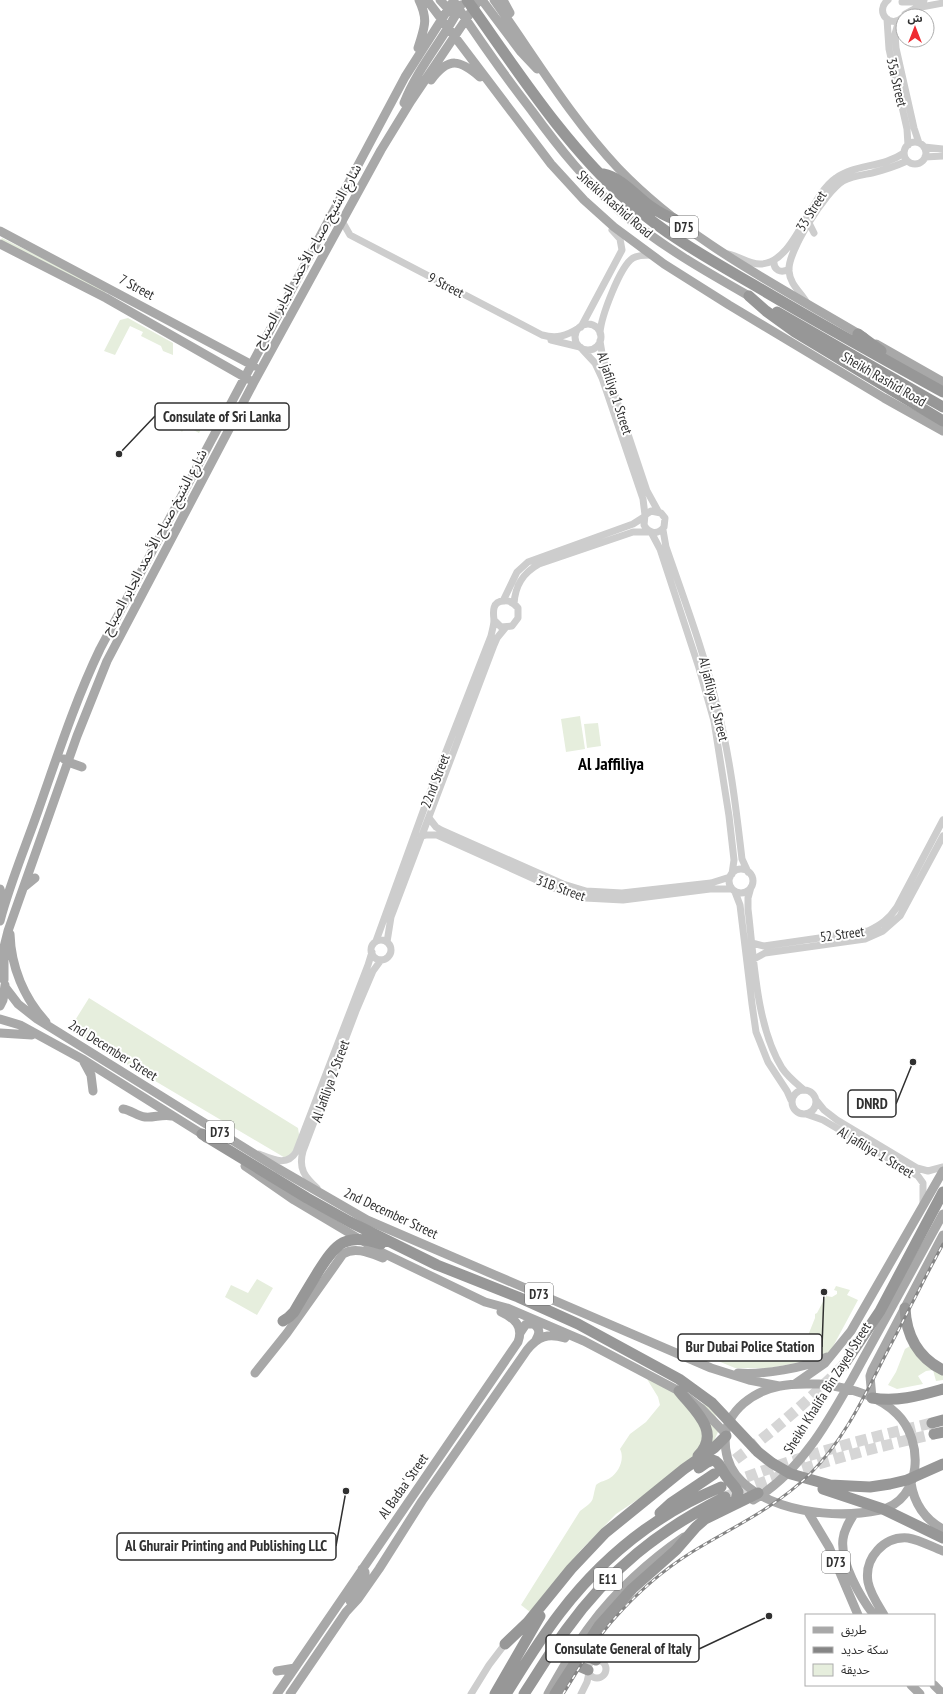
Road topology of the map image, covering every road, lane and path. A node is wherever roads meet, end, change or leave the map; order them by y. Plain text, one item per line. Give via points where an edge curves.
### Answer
1 (419, 0) edge
2 (426, 0) edge
3 (441, 0) edge
4 (453, 0) edge
5 (466, 0) edge
6 (481, 0) edge
7 (494, 0) edge
8 (503, 0) edge
9 (924, 0) edge
10 (885, 1) edge
11 (900, 1) edge
12 (943, 3) edge
13 (916, 8) edge
14 (448, 9) junction
15 (461, 17) junction
16 (441, 19) junction
17 (887, 20) junction
18 (895, 21) edge
19 (448, 28) junction
20 (454, 36) junction
21 (522, 39) junction
22 (896, 48) edge
23 (415, 59) junction
24 (497, 65) junction
25 (547, 78) junction
26 (489, 83) junction
27 (411, 101) junction
28 (400, 118) junction
29 (908, 145) junction
30 (922, 145) junction
31 (943, 149) edge
32 (904, 153) junction
33 (943, 156) edge
34 (925, 157) junction
35 (907, 161) junction
36 (600, 173) junction
37 (602, 217) junction
38 (674, 219) junction
39 (342, 221) junction
40 (809, 223) junction
41 (0, 231) edge
42 (814, 233) dead end
43 (350, 234) junction
44 (333, 236) junction
45 (0, 244) edge
46 (723, 254) junction
47 (651, 255) junction
48 (774, 261) junction
49 (789, 270) junction
50 (752, 291) junction
51 (807, 303) junction
52 (134, 315) junction
53 (164, 317) junction
54 (580, 328) junction
55 (600, 333) junction
56 (858, 334) junction
57 (542, 335) junction
58 (600, 341) junction
59 (581, 348) junction
60 (250, 364) junction
61 (261, 370) junction
62 (244, 376) junction
63 (917, 377) junction
64 (254, 382) junction
65 (943, 382) edge
66 (943, 392) edge
67 (943, 407) edge
68 (943, 421) edge
69 (943, 430) edge
70 (218, 467) dead end
71 (208, 471) junction
72 (658, 511) junction
73 (172, 514) junction
74 (645, 516) junction
75 (162, 517) dead end
76 (663, 530) junction
77 (650, 532) junction
78 (503, 600) junction
79 (514, 604) junction
80 (494, 620) junction
81 (506, 627) junction
82 (71, 719) junction
83 (68, 762) junction
84 (82, 767) dead end
85 (52, 772) junction
86 (42, 774) dead end
87 (429, 818) junction
88 (943, 820) edge
89 (421, 836) junction
90 (943, 836) edge
91 (748, 872) junction
92 (731, 875) junction
93 (35, 878) dead end
94 (24, 887) junction
95 (751, 887) junction
96 (0, 889) edge
97 (734, 890) junction
98 (2, 907) edge
99 (0, 921) edge
100 (10, 924) junction
101 (376, 942) junction
102 (388, 942) junction
103 (752, 943) junction
104 (372, 952) junction
105 (754, 959) junction
106 (381, 960) junction
107 (3, 980) edge
108 (0, 1006) edge
109 (0, 1019) edge
110 (54, 1030) junction
111 (0, 1033) edge
112 (38, 1035) junction
113 (84, 1060) junction
114 (804, 1090) junction
115 (93, 1091) dead end
116 (792, 1100) junction
117 (816, 1100) junction
118 (123, 1109) dead end
119 (806, 1114) junction
120 (175, 1117) junction
121 (202, 1134) junction
122 (252, 1151) junction
123 (943, 1167) edge
124 (943, 1171) edge
125 (943, 1192) edge
126 (931, 1194) junction
127 (328, 1198) junction
128 (923, 1206) junction
129 (943, 1214) edge
130 (943, 1235) edge
131 (407, 1265) junction
132 (497, 1288) junction
133 (554, 1293) dead end
134 (485, 1302) junction
135 (558, 1302) junction
136 (905, 1308) junction
137 (282, 1321) dead end
138 (520, 1333) junction
139 (536, 1340) junction
140 (584, 1342) junction
141 (838, 1349) junction
142 (843, 1366) tunnel mouth
143 (711, 1368) junction
144 (943, 1370) edge
145 (255, 1373) dead end
146 (795, 1384) junction
147 (779, 1386) junction
148 (943, 1390) edge
149 (678, 1391) junction
150 (872, 1398) junction
151 (943, 1420) edge
152 (937, 1433) edge
153 (726, 1435) junction
154 (943, 1457) edge
155 (943, 1464) edge
156 (684, 1469) junction
157 (714, 1474) tunnel mouth
158 (791, 1474) junction
159 (911, 1480) junction
160 (665, 1485) junction
161 (758, 1493) junction
162 (725, 1498) junction
163 (808, 1512) junction
164 (854, 1514) junction
165 (652, 1524) junction
166 (943, 1529) edge
167 (943, 1538) edge
168 (943, 1552) edge
169 (579, 1560) junction
170 (843, 1568) junction
171 (362, 1569) junction
172 (346, 1612) junction
173 (858, 1614) edge
174 (873, 1614) edge
175 (883, 1614) edge
176 (505, 1644) joint
177 (585, 1648) junction
178 (596, 1660) junction
179 (574, 1664) junction
180 (295, 1668) junction
181 (277, 1671) dead end
182 (589, 1672) junction
183 (598, 1678) junction
184 (911, 1686) edge
185 (935, 1686) edge
186 (277, 1694) edge
187 (290, 1694) edge
188 (471, 1694) edge
189 (495, 1694) edge
190 (506, 1694) edge
191 (524, 1694) edge
192 (531, 1694) edge
193 (548, 1694) edge
194 (555, 1694) edge
195 (581, 1694) edge
196 (586, 1694) edge
197 (920, 1694) edge
198 (943, 1694) edge

1 - 23 main road via 425,24
2 - 16 main road, Sheikh Rashid Road
3 - 14 main road
3 - 24 main road
4 - 14 main road, شارع الشيخ صباح الأحمد الجابر الصباح
4 - 24 main road
5 - 15 main road
5 - 36 highway via 548,112
6 - 15 main road, شارع الشيخ صباح الأحمد الجابر الصباح
6 - 25 main road via 527,59
7 - 21 main road, Sheikh Rashid Road / D75
8 - 21 main road via 516,22
9 - 11 street
10 - 17 street, 35a Street via 882,12
12 - 13 street
14 - 15 main road
14 - 16 main road, شارع الشيخ صباح الأحمد الجابر الصباح
15 - 19 main road
15 - 20 main road, شارع الشيخ صباح الأحمد الجابر الصباح
16 - 19 main road, Sheikh Rashid Road
16 - 23 main road, شارع الشيخ صباح الأحمد الجابر الصباح
17 - 18 street
17 - 29 street, 35a Street via 889,49 907,129
19 - 20 main road, Sheikh Rashid Road
19 - 28 main road via 416,76
20 - 26 main road, Sheikh Rashid Road
20 - 27 main road, شارع الشيخ صباح الأحمد الجابر الصباح
21 - 25 main road, Sheikh Rashid Road / D75
22 - 30 street, 35a Street via 914,128
23 - 60 main road, شارع الشيخ صباح الأحمد الجابر الصباح
24 - 50 main road via 570,161 623,214 681,256
25 - 38 main road, Sheikh Rashid Road / D75 via 604,152 632,182
26 - 27 main road via 465,66 451,64 438,71 422,92
26 - 37 main road, Sheikh Rashid Road via 551,164
27 - 28 main road, شارع الشيخ صباح الأحمد الجابر الصباح
28 - 39 main road, شارع الشيخ صباح الأحمد الجابر الصباح
29 - 30 street via 912,142
29 - 32 street
30 - 31 street
30 - 34 street via 926,152
32 - 35 street
32 - 48 street, 33 Street via 887,162 844,173 831,181 786,250
33 - 34 street
34 - 35 street via 917,164
35 - 40 street, 33 Street via 842,182 828,195
36 - 38 highway via 614,178 650,206
36 - 50 highway via 631,204
37 - 47 main road, Sheikh Rashid Road
37 - 54 street via 620,239 622,250
38 - 46 main road, Sheikh Rashid Road / D75
39 - 43 street
39 - 44 main road, شارع الشيخ صباح الأحمد الجابر الصباح
40 - 42 street
40 - 49 street, 33 Street via 791,256
41 - 53 main road, 7 Street
43 - 44 street
43 - 57 street, 9 Street
44 - 61 main road, شارع الشيخ صباح الأحمد الجابر الصباح
45 - 52 main road, 7 Street
46 - 48 street via 757,264
46 - 51 main road, Sheikh Rashid Road / D75
47 - 55 street, Al jafiliya 1 Street via 636,256 628,263 604,311
47 - 69 main road, Sheikh Rashid Road via 778,335
48 - 49 street via 778,271
49 - 51 street via 792,282
50 - 63 highway, Sheikh Rashid Road
50 - 67 highway, Sheikh Rashid Road
50 - 68 highway via 776,318 795,332
51 - 56 main road, Sheikh Rashid Road / D75
52 - 53 main road via 141,314 154,320
52 - 62 main road, 7 Street
53 - 60 main road, 7 Street
54 - 55 street via 592,326
54 - 57 street, 9 Street via 561,337
54 - 59 street via 575,338
55 - 58 street
56 - 63 highway
56 - 65 main road, Sheikh Rashid Road / D75
57 - 59 street, 9 Street
58 - 59 street via 593,349
58 - 72 street, Al jafiliya 1 Street via 603,359 647,491
59 - 74 street, Al jafiliya 1 Street via 595,363 602,378 641,493
60 - 61 main road, 7 Street
60 - 62 main road, شارع الشيخ صباح الأحمد الجابر الصباح
61 - 64 main road, شارع الشيخ صباح الأحمد الجابر الصباح
62 - 64 main road, 7 Street
62 - 73 main road, شارع الشيخ صباح الأحمد الجابر الصباح
63 - 66 highway, Sheikh Rashid Road
64 - 71 main road, شارع الشيخ صباح الأحمد الجابر الصباح
70 - 71 main road
71 - 83 main road, شارع الشيخ صباح الأحمد الجابر الصباح via 116,652 100,677 82,735
72 - 74 street via 651,511
72 - 76 street via 665,518
73 - 75 main road
73 - 82 main road, شارع الشيخ صباح الأحمد الجابر الصباح via 100,649
74 - 77 street via 644,525
74 - 78 street via 633,524 528,562 517,572
76 - 77 street via 657,533
76 - 91 street, Al jafiliya 1 Street via 666,547 718,707 742,859
77 - 79 street via 633,532 539,564 519,583
77 - 92 street, Al jafiliya 1 Street via 660,549 714,722 734,860
78 - 79 street
78 - 80 street via 494,606
79 - 81 street via 518,608 518,618 516,623
80 - 81 street
80 - 101 street, 22nd Street via 491,636 429,795
81 - 87 street, 22nd Street via 494,645
82 - 83 main road via 72,730 63,755
82 - 85 main road, شارع الشيخ صباح الأحمد الجابر الصباح
83 - 84 main road
83 - 94 main road, شارع الشيخ صباح الأحمد الجابر الصباح
85 - 86 main road
85 - 98 main road, شارع الشيخ صباح الأحمد الجابر الصباح
87 - 89 street, 22nd Street
87 - 92 street, 31B Street via 441,830 563,884 586,891 622,893 711,882
88 - 103 street, 52 Street via 897,907 890,918 880,926 868,931 764,946
89 - 97 street, 31B Street via 437,835 561,891 585,898 623,900 710,889
89 - 102 street, 22nd Street via 392,917
90 - 105 street, 52 Street via 900,916 883,931 865,939 765,953
91 - 92 street via 739,870
91 - 95 street via 753,879
92 - 97 street via 730,883
93 - 94 main road
94 - 100 main road, شارع الشيخ صباح الأحمد الجابر الصباح
95 - 97 street via 744,893
95 - 103 street via 748,903
96 - 98 main road
97 - 116 street via 740,905 756,1032 768,1062
98 - 99 main road, شارع الشيخ صباح الأحمد الجابر الصباح
100 - 107 main road, شارع الشيخ صباح الأحمد الجابر الصباح via 4,947
100 - 110 main road via 12,951 19,979 36,1010
101 - 102 street
101 - 104 street via 372,946
102 - 106 street via 391,953
103 - 105 street
104 - 106 street via 375,958
104 - 122 street, Al Jafiliya 2 Street via 294,1156 283,1161
105 - 114 street via 766,1032 783,1069
106 - 127 street, Al Jafiliya 2 Street via 373,971 359,1004 301,1158 301,1168 306,1178
107 - 108 main road, شارع الشيخ صباح الأحمد الجابر الصباح via 3,1000
107 - 110 main road, 2nd December Street / D73 via 13,998 24,1010
109 - 112 main road, 2nd December Street / D73
110 - 122 main road, 2nd December Street / D73
111 - 112 main road
112 - 113 main road, 2nd December Street / D73
113 - 115 main road via 91,1075
113 - 120 main road, 2nd December Street / D73
114 - 116 street via 796,1093
114 - 117 street via 812,1093
116 - 119 street via 795,1111
117 - 119 street via 814,1109
117 - 123 street, Al jafiliya 1 Street via 824,1110 842,1123 917,1168 925,1171
118 - 120 main road via 145,1117
119 - 128 street, Al jafiliya 1 Street via 823,1120 918,1176 923,1183
120 - 121 main road, 2nd December Street / D73
121 - 131 main road, 2nd December Street / D73 via 214,1146 294,1200
121 - 132 highway via 350,1222 437,1265
122 - 127 main road, 2nd December Street / D73
123 - 126 main road via 934,1182
124 - 126 main road, Sheikh Khalifa Bin Zayed Street
125 - 142 highway via 880,1311
126 - 128 main road, Sheikh Khalifa Bin Zayed Street
127 - 135 main road, 2nd December Street / D73 via 367,1220 469,1261
128 - 141 main road, Sheikh Khalifa Bin Zayed Street
129 - 193 main road, Sheikh Khalifa Bin Zayed Street via 882,1325 804,1456 783,1478 760,1496 709,1522 667,1549 630,1582 590,1626
130 - 136 main road, Sheikh Khalifa Bin Zayed Street
131 - 134 main road, 2nd December Street / D73
131 - 145 main road via 357,1250 342,1254 287,1333
132 - 137 highway via 471,1284 451,1277 381,1244 363,1239 349,1240 337,1246 294,1312
132 - 158 highway via 578,1324 679,1379 719,1410 758,1452
133 - 135 main road
134 - 138 main road via 515,1319
134 - 140 main road, 2nd December Street / D73 via 507,1308
135 - 143 main road, 2nd December Street / D73
136 - 144 highway via 908,1330 916,1346 928,1360
136 - 150 main road, Sheikh Khalifa Bin Zayed Street via 872,1370
138 - 139 main road via 526,1324 534,1324 539,1332
138 - 171 main road, Al Badaa' Street via 516,1346
139 - 140 main road via 556,1335 575,1342
139 - 172 main road, Al Badaa' Street via 422,1501 358,1599
140 - 149 main road, 2nd December Street / D73
141 - 143 main road via 822,1360 797,1368 750,1374
141 - 146 main road, Sheikh Khalifa Bin Zayed Street via 820,1368
143 - 147 main road, 2nd December Street / D73
146 - 147 main road
146 - 150 main road via 834,1386
147 - 153 main road via 760,1392 740,1407 730,1420
148 - 150 highway via 888,1400
149 - 153 main road, 2nd December Street / D73 via 702,1409
149 - 156 highway via 703,1420 708,1434 702,1452
150 - 159 main road via 891,1409 908,1428 916,1454
151 - 152 highway
153 - 156 highway via 714,1448
153 - 161 main road via 727,1453 733,1470 744,1483
154 - 159 highway
155 - 158 highway via 907,1480 870,1487 830,1485
156 - 160 highway
157 - 165 highway via 671,1503
158 - 167 highway via 821,1488 883,1509
159 - 164 main road via 902,1497 891,1505
159 - 166 main road via 914,1498 922,1511
160 - 162 highway via 681,1481 707,1461 714,1460 738,1492 736,1500
160 - 169 highway via 615,1525
161 - 162 highway
161 - 163 main road via 781,1504
162 - 165 highway, E11 via 685,1504
162 - 177 highway via 676,1550 632,1588
162 - 191 highway, E11 via 658,1536 614,1573 574,1618
162 - 192 highway via 662,1540 612,1583 570,1633
163 - 164 main road
163 - 170 main road, D73
164 - 170 main road, D73 via 843,1538
165 - 190 highway, E11 via 610,1558 572,1598
168 - 175 main road via 906,1538 892,1540 876,1551 869,1563 868,1578
169 - 176 highway via 528,1622
169 - 189 highway via 544,1610
170 - 173 main road, D73
170 - 174 main road, D73
171 - 172 main road via 365,1575
171 - 180 main road, Al Badaa' Street
172 - 187 main road, Al Badaa' Street
176 - 188 street
177 - 178 highway
177 - 179 highway
178 - 182 street via 590,1664
178 - 183 street via 603,1663 606,1668 605,1674
179 - 182 highway
179 - 194 highway
180 - 181 main road
180 - 186 main road, Al Badaa' Street
182 - 183 street via 594,1678
182 - 195 street via 588,1682
183 - 196 street
184 - 197 main road
185 - 198 main road

